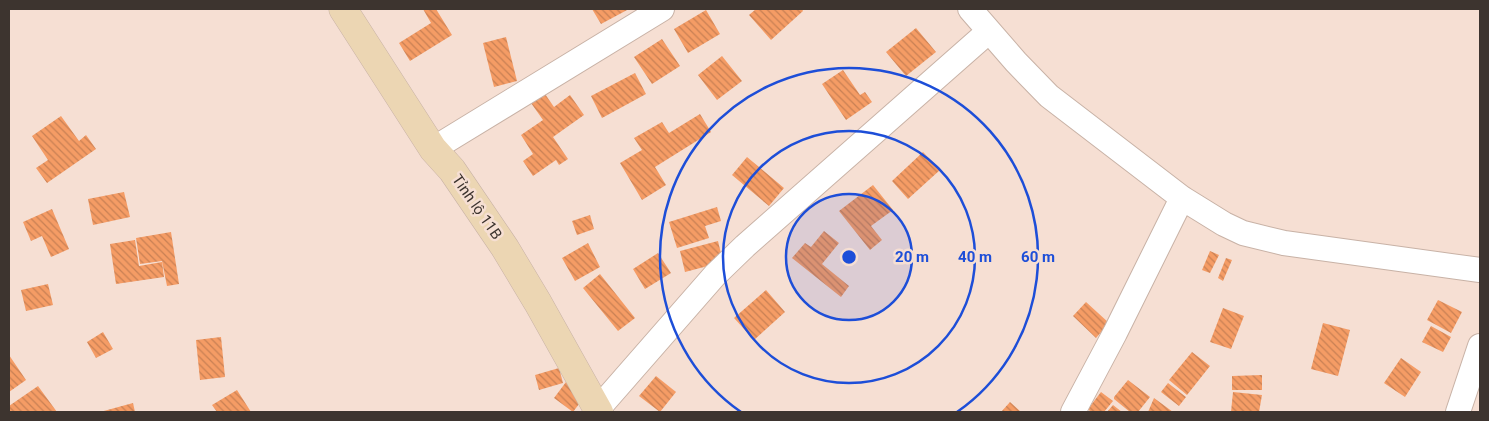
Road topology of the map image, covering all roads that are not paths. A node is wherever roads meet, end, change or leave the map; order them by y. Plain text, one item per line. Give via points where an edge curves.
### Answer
1 (343, 9) edge
2 (662, 9) edge
3 (970, 9) edge
4 (988, 32) junction
5 (433, 149) junction
6 (1182, 198) junction
7 (1480, 270) edge
8 (1480, 346) edge
9 (598, 411) edge
10 (1073, 412) edge
11 (1458, 412) edge

1 - 5 main road, Tỉnh lộ 11B
2 - 5 street
3 - 4 street
4 - 6 street via 1049,96
4 - 9 street via 715,275
5 - 9 main road, Tỉnh lộ 11B via 452,170 505,248
6 - 7 street via 1224,224 1261,238
6 - 10 street
8 - 11 street

